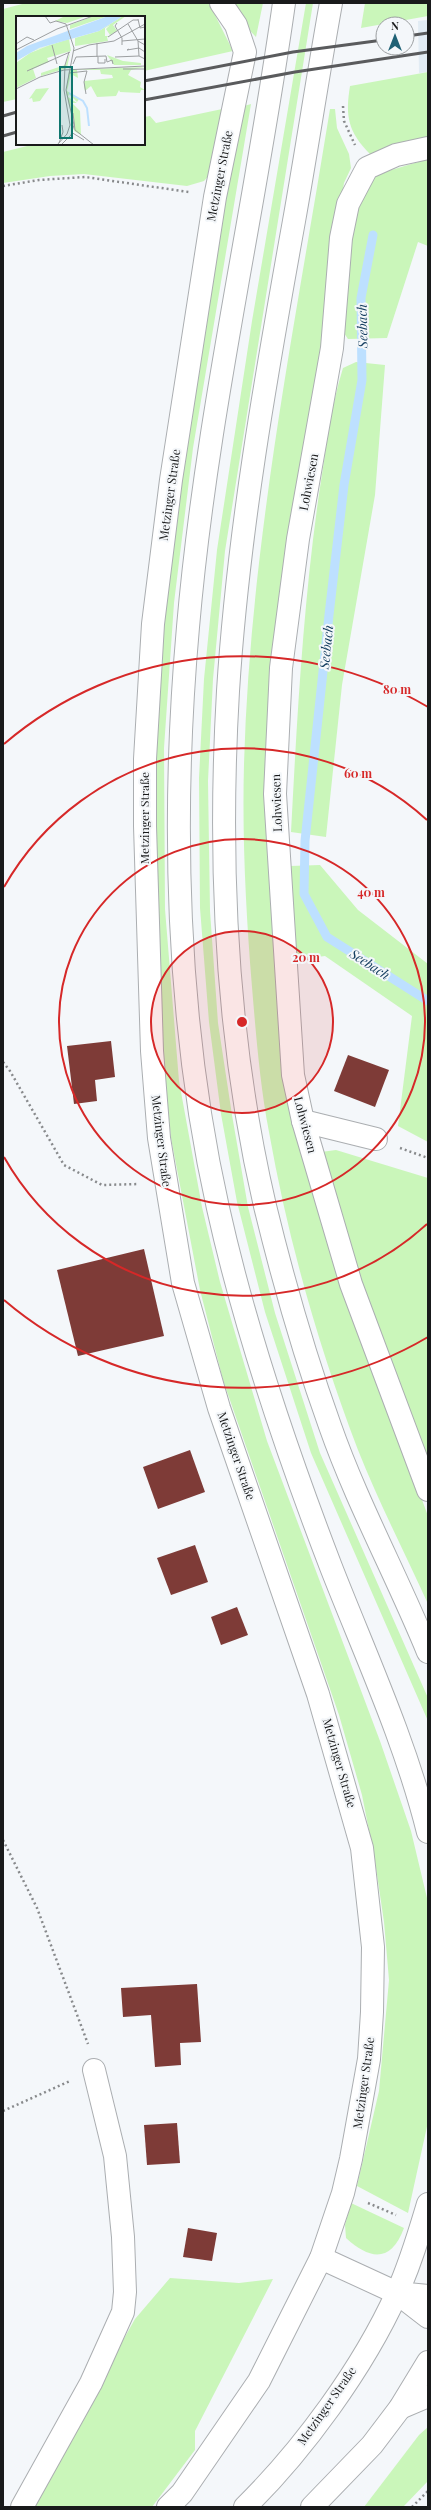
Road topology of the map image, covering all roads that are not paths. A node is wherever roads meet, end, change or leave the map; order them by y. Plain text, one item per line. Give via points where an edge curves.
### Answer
1 (221, 3) edge
2 (284, 3) edge
3 (331, 3) edge
4 (428, 148) edge
5 (303, 1121) junction
6 (376, 1139) dead end
7 (428, 1490) edge
8 (428, 1652) edge
9 (428, 1832) edge
10 (94, 2070) road end
11 (428, 2204) edge
12 (321, 2258) junction
13 (397, 2293) junction
14 (428, 2296) edge
15 (428, 2317) edge
16 (428, 2362) edge
17 (428, 2396) edge
18 (400, 2408) junction
19 (22, 2507) edge
20 (168, 2507) edge
21 (245, 2507) edge
22 (312, 2507) edge

1 - 12 main road, Metzinger Straße via 236,26 245,52 215,197 153,624 145,759 146,934 159,1138 183,1283 244,1481 318,1694 362,1848 373,1946 369,2059 362,2107 343,2193
2 - 9 main road via 211,446 188,624 178,830 183,955 189,1022 207,1145 217,1206 237,1286 297,1478 396,1730
3 - 8 main road via 277,309 234,623 225,747 228,945 238,1053 255,1154 265,1205 291,1302 330,1428
4 - 5 main road, Lohwiesen via 396,155 367,168 348,204 341,238 332,348 298,539 278,701 274,794 293,1074
5 - 6 main road
5 - 7 main road, Lohwiesen via 351,1284
10 - 19 main road via 115,2156 123,2244 123,2312 91,2383
11 - 13 main road, Metzinger Straße
12 - 13 main road
12 - 20 main road, Metzinger Straße via 259,2381 182,2493
13 - 14 main road
13 - 15 main road
13 - 21 main road, Metzinger Straße via 367,2348 324,2415 267,2485
16 - 18 main road
17 - 18 main road
18 - 22 main road via 372,2445

